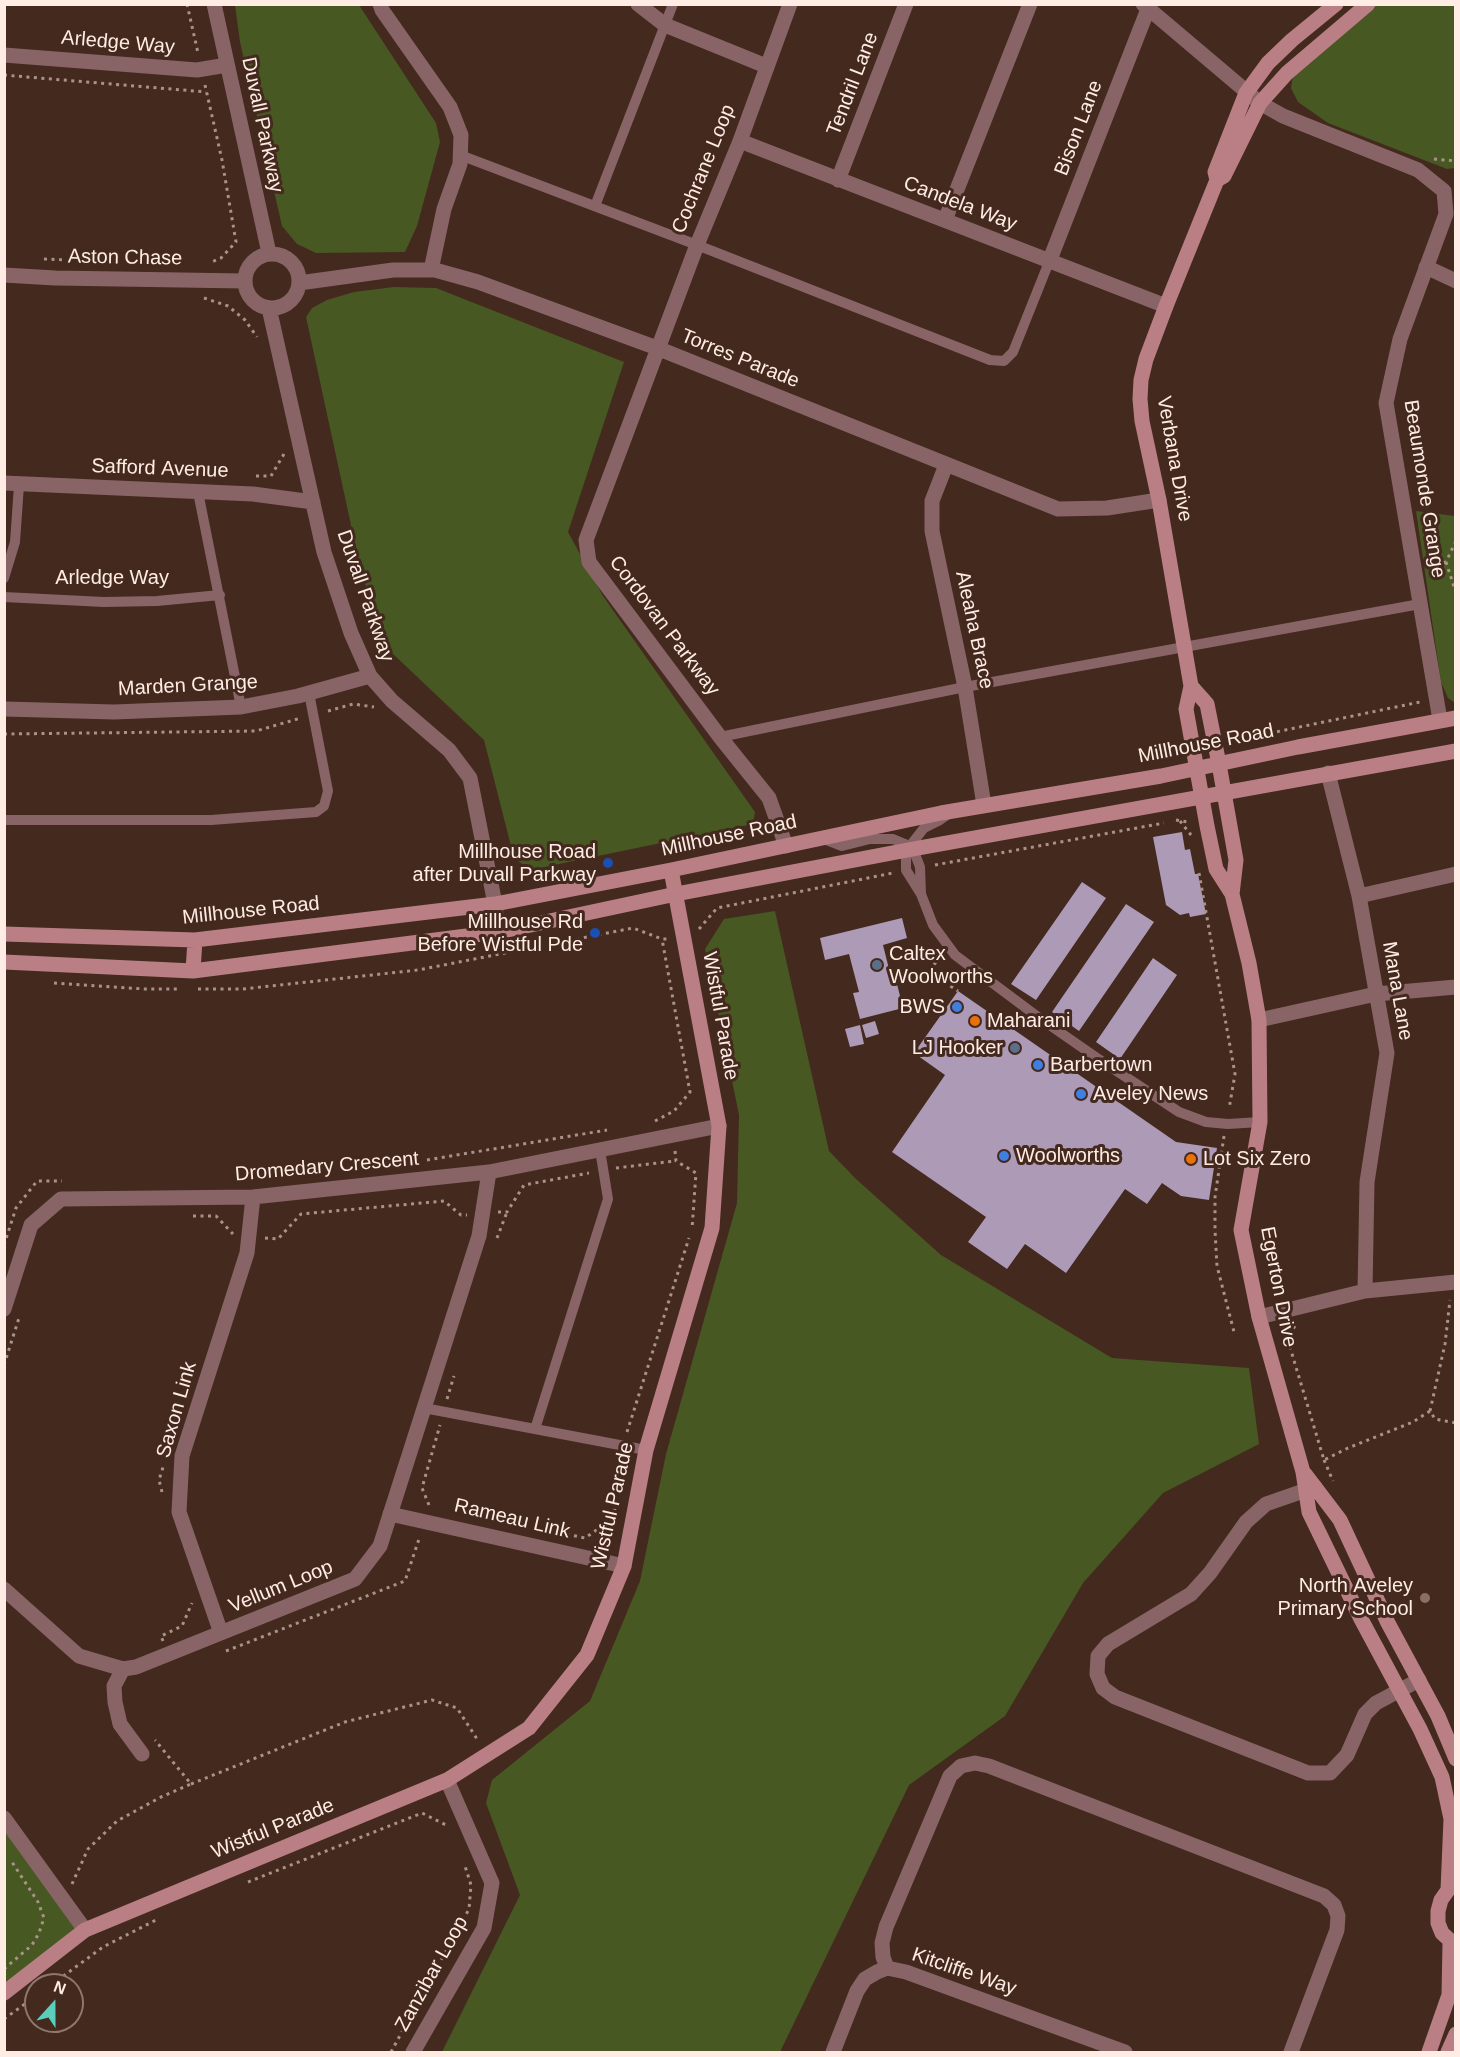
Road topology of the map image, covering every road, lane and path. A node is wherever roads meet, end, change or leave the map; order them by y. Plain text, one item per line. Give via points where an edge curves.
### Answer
1 (187, 4) edge
2 (214, 4) edge
3 (380, 4) edge
4 (638, 4) edge
5 (673, 4) edge
6 (790, 4) edge
7 (906, 4) edge
8 (1030, 4) edge
9 (1336, 4) edge
10 (1368, 4) edge
11 (1146, 7) edge
12 (665, 25) junction
13 (4, 55) edge
14 (227, 65) junction
15 (766, 66) junction
16 (202, 69) junction
17 (4, 75) edge
18 (207, 92) junction
19 (1246, 93) junction
20 (1260, 103) junction
21 (740, 141) junction
22 (460, 155) junction
23 (1434, 159) dead end
24 (1455, 161) edge
25 (838, 180) junction
26 (1217, 180) junction
27 (595, 206) junction
28 (945, 220) junction
29 (697, 245) junction
30 (268, 254) junction
31 (40, 259) dead end
32 (75, 260) dead end
33 (1049, 262) junction
34 (207, 264) dead end
35 (1426, 267) junction
36 (430, 270) junction
37 (4, 275) edge
38 (244, 281) junction
39 (1455, 281) edge
40 (300, 283) junction
41 (203, 298) dead end
42 (1166, 306) junction
43 (269, 308) junction
44 (260, 344) dead end
45 (657, 348) junction
46 (282, 443) dead end
47 (946, 465) junction
48 (247, 476) dead end
49 (12, 484) edge
50 (198, 492) junction
51 (1159, 500) junction
52 (314, 502) junction
53 (1455, 542) edge
54 (1446, 562) junction
55 (1414, 568) junction
56 (4, 578) edge
57 (1455, 593) edge
58 (220, 595) junction
59 (4, 597) edge
60 (1420, 604) junction
61 (1184, 647) junction
62 (370, 676) junction
63 (1191, 686) junction
64 (965, 687) junction
65 (309, 693) junction
66 (1436, 698) junction
67 (241, 707) junction
68 (378, 707) dead end
69 (4, 709) edge
70 (314, 715) junction
71 (1455, 718) edge
72 (1440, 720) junction
73 (4, 734) edge
74 (720, 737) junction
75 (1233, 737) dead end
76 (1455, 751) edge
77 (1219, 764) junction
78 (1197, 769) junction
79 (1328, 773) junction
80 (1224, 792) junction
81 (1202, 796) junction
82 (984, 805) junction
83 (951, 811) junction
84 (4, 819) edge
85 (1188, 822) dead end
86 (1192, 836) dead end
87 (822, 838) junction
88 (786, 846) junction
89 (910, 849) junction
90 (1198, 868) dead end
91 (671, 870) junction
92 (1455, 874) edge
93 (676, 894) junction
94 (1232, 894) junction
95 (1359, 896) junction
96 (495, 904) junction
97 (498, 932) junction
98 (4, 934) edge
99 (662, 939) dead end
100 (195, 940) junction
101 (4, 962) edge
102 (193, 971) junction
103 (928, 972) dead end
104 (891, 979) dead end
105 (1455, 987) edge
106 (1376, 994) junction
107 (1259, 1020) junction
108 (674, 1111) junction
109 (653, 1122) dead end
110 (1260, 1122) junction
111 (1226, 1124) junction
112 (719, 1126) junction
113 (618, 1128) dead end
114 (675, 1135) junction
115 (600, 1150) junction
116 (419, 1161) dead end
117 (676, 1161) junction
118 (604, 1171) junction
119 (489, 1172) junction
120 (71, 1181) dead end
121 (253, 1197) junction
122 (507, 1212) junction
123 (482, 1213) junction
124 (193, 1216) dead end
125 (248, 1237) junction
126 (4, 1245) edge
127 (494, 1245) dead end
128 (1455, 1281) edge
129 (1365, 1291) junction
130 (1455, 1298) edge
131 (4, 1309) edge
132 (21, 1311) dead end
133 (1259, 1317) junction
134 (1299, 1323) dead end
135 (1234, 1332) dead end
136 (4, 1365) edge
137 (456, 1367) dead end
138 (424, 1408) junction
139 (1430, 1411) junction
140 (444, 1412) junction
141 (1455, 1423) edge
142 (535, 1429) junction
143 (623, 1446) junction
144 (646, 1450) junction
145 (1310, 1489) junction
146 (390, 1514) junction
147 (425, 1521) junction
148 (552, 1531) dead end
149 (624, 1566) junction
150 (4, 1589) edge
151 (220, 1633) junction
152 (218, 1654) dead end
153 (123, 1669) junction
154 (1419, 1680) junction
155 (1399, 1691) junction
156 (153, 1738) dead end
157 (480, 1744) dead end
158 (142, 1754) dead end
159 (1455, 1759) edge
160 (447, 1780) junction
161 (191, 1784) junction
162 (4, 1818) edge
163 (452, 1828) dead end
164 (461, 1856) dead end
165 (10, 1858) dead end
166 (72, 1885) dead end
167 (240, 1886) dead end
168 (1452, 1888) edge
169 (162, 1918) dead end
170 (85, 1930) junction
171 (1453, 1944) edge
172 (4, 1968) edge
173 (887, 1968) junction
174 (67, 1973) edge
175 (4, 1993) edge
176 (24, 2005) edge
177 (4, 2019) edge
178 (1455, 2034) edge
179 (391, 2052) edge
180 (413, 2052) edge
181 (833, 2052) edge
182 (1125, 2052) edge
183 (1291, 2052) edge
184 (1429, 2052) edge
185 (1449, 2052) edge

1 - 16 path
2 - 14 street, Duvall Parkway
3 - 22 street via 450,107 461,135
4 - 12 street
5 - 12 lane
6 - 15 street, Cochrane Loop
7 - 25 street, Tendril Lane
8 - 28 street
9 - 19 street, Verbana Drive via 1268,63
10 - 20 street, Verbana Drive via 1287,73
11 - 19 street, Beaumonde Grange
11 - 33 street, Bison Lane
12 - 15 street
12 - 27 lane
13 - 16 street, Arledge Way
14 - 16 street, Arledge Way
14 - 30 street, Duvall Parkway
15 - 21 street, Cochrane Loop
16 - 18 path
17 - 18 path
18 - 34 path via 236,242 221,258
19 - 20 street, Beaumonde Grange
19 - 26 street, Verbana Drive via 1215,172
20 - 26 street, Verbana Drive via 1224,176
20 - 35 street, Beaumonde Grange via 1418,170 1444,191 1446,214
21 - 25 street, Candela Way
21 - 29 street, Cochrane Loop
22 - 27 lane
22 - 36 street
23 - 24 path
25 - 28 street, Candela Way
26 - 42 street, Verbana Drive
27 - 29 lane
28 - 33 street, Candela Way
29 - 33 lane via 990,360 1005,362 1013,352
29 - 45 street, Cochrane Loop
30 - 38 street via 251,263
30 - 40 street via 290,260
31 - 32 path
33 - 42 street, Candela Way
35 - 39 street
35 - 55 street, Beaumonde Grange via 1400,339 1386,403
36 - 40 street, Torres Parade via 393,270
36 - 45 street, Torres Parade via 478,282
37 - 38 street, Aston Chase
38 - 43 street via 254,302
40 - 43 street via 293,299 277,309
41 - 44 path via 228,306 245,320
42 - 51 street, Verbana Drive via 1146,359 1140,399
43 - 52 street, Duvall Parkway
45 - 47 street, Torres Parade
45 - 74 street, Cordovan Parkway via 586,540 590,562
46 - 48 path via 284,455 271,476
47 - 51 street, Torres Parade via 1058,508 1107,508
47 - 64 street, Aleaha Brace via 932,501 932,531
49 - 50 street, Safford Avenue
49 - 56 lane via 15,542
50 - 52 street, Safford Avenue
50 - 58 lane
51 - 61 street, Verbana Drive
52 - 62 street, Duvall Parkway via 324,552
53 - 54 path
54 - 55 path
54 - 57 path
55 - 60 street, Beaumonde Grange
58 - 59 lane, Arledge Way via 104,602
58 - 67 lane
60 - 61 lane
60 - 66 street, Beaumonde Grange
61 - 63 street, Verbana Drive
61 - 64 lane
62 - 65 street, Marden Grange
62 - 96 street, Duvall Parkway via 392,701 449,750 470,778
63 - 77 street, Verbana Drive via 1207,704
63 - 78 street, Verbana Drive via 1186,710
64 - 74 lane
64 - 82 street, Aleaha Brace
65 - 67 street, Marden Grange
65 - 70 lane
66 - 72 street, Beaumonde Grange
66 - 75 path via 1242,740
67 - 69 street, Marden Grange via 114,712
68 - 70 path via 353,704
70 - 73 path via 256,730
70 - 84 lane via 328,791 324,806 316,812 211,820
71 - 72 street, Millhouse Road
72 - 77 street, Millhouse Road
74 - 88 street, Cordovan Parkway via 769,798
76 - 79 street
77 - 78 street, Millhouse Road
77 - 80 street, Verbana Drive
78 - 81 street, Verbana Drive
78 - 82 street, Millhouse Road
79 - 80 street
79 - 95 street, Mana Lane
80 - 81 street
80 - 94 street, Egerton Drive via 1236,860
81 - 89 street
81 - 94 street, Egerton Drive via 1216,869
82 - 83 street, Millhouse Road
83 - 87 street, Millhouse Road
83 - 89 lane via 924,828
85 - 86 path via 1178,819
87 - 88 street, Millhouse Road
87 - 89 lane via 842,846 870,839 893,839
88 - 91 street, Millhouse Road
89 - 93 street
89 - 111 lane via 920,867 921,894 933,925 955,955 1179,1112 1206,1122
90 - 111 path via 1235,1074
91 - 93 street, Wistful Parade
91 - 96 street, Millhouse Road
92 - 95 street
93 - 97 street
93 - 112 street, Wistful Parade
94 - 107 street, Egerton Drive via 1250,963
95 - 106 street, Mana Lane
96 - 97 street, Duvall Parkway
96 - 100 street, Millhouse Road
97 - 102 street
98 - 100 street, Millhouse Road
99 - 108 path via 690,1092
100 - 102 street
101 - 102 street
103 - 104 path
105 - 106 street
106 - 107 street
106 - 129 street, Mana Lane via 1387,1053 1368,1182
107 - 110 street, Egerton Drive
108 - 109 path
108 - 114 path
110 - 111 lane
110 - 133 street, Egerton Drive via 1242,1230
111 - 135 path via 1215,1197 1215,1230 1217,1266
112 - 114 street, Dromedary Crescent
112 - 144 street, Wistful Parade via 712,1228
113 - 116 path
114 - 115 street, Dromedary Crescent
114 - 117 path
115 - 118 lane
115 - 119 street, Dromedary Crescent
117 - 118 path
117 - 143 path via 696,1173 693,1229
118 - 122 path via 524,1185
118 - 142 lane via 608,1198
119 - 121 street, Dromedary Crescent
119 - 123 street, Vellum Loop
120 - 126 path via 37,1181 16,1209
121 - 125 street, Saxon Link
121 - 131 street, Dromedary Crescent via 61,1199 31,1225
122 - 123 path
122 - 127 path
123 - 125 path via 461,1215 444,1201 301,1214 278,1239
123 - 138 street, Vellum Loop via 479,1236
124 - 125 path via 216,1216 235,1236
125 - 151 street, Saxon Link via 247,1253 182,1456 179,1512
128 - 129 street
129 - 133 street
130 - 139 path via 1450,1298 1445,1344
132 - 136 path
133 - 145 street, Egerton Drive
134 - 139 path via 1292,1328 1289,1344 1324,1460
137 - 140 path
138 - 140 lane
138 - 146 street, Vellum Loop
139 - 141 path via 1436,1419
140 - 142 lane
140 - 147 path via 422,1488 430,1506
142 - 143 lane
143 - 144 lane
143 - 148 path via 614,1518 585,1538
144 - 149 street, Wistful Parade
145 - 154 street, Egerton Drive via 1340,1520
145 - 155 street, Egerton Drive via 1309,1512
145 - 155 street via 1266,1504 1246,1522 1191,1594 1108,1644 1098,1656 1097,1674 1103,1688 1115,1697 1308,1773 1330,1773 1347,1755 1365,1714
146 - 147 street, Rameau Link
146 - 151 street, Vellum Loop via 380,1546 355,1579
147 - 149 street, Rameau Link
147 - 152 path via 405,1581
149 - 160 street, Wistful Parade via 587,1654 529,1728
150 - 153 street via 79,1656
151 - 153 street, Vellum Loop
153 - 158 street via 114,1686 115,1702 120,1724
154 - 155 street
154 - 159 street, Egerton Drive
155 - 168 street, Egerton Drive via 1442,1777 1451,1819
156 - 161 path
157 - 161 path via 457,1708 432,1700 345,1722
160 - 170 street, Wistful Parade
160 - 180 street, Zanzibar Loop via 492,1883 484,1928
161 - 166 path via 117,1821 88,1849
162 - 170 street
163 - 167 path via 422,1813
164 - 179 path via 471,1885 469,1909
165 - 172 path via 39,1902 44,1918 32,1945
168 - 171 street, Egerton Drive via 1442,1899 1438,1923
169 - 174 path via 103,1947
170 - 175 street, Wistful Parade
171 - 184 street, Egerton Drive via 1449,1995
173 - 181 street, Kitcliffe Way via 865,1979 857,1991
173 - 182 street, Kitcliffe Way
173 - 183 street via 882,1943 886,1927 950,1776 961,1766 975,1763 1329,1900 1338,1916 1337,1930
176 - 177 path
178 - 185 street

